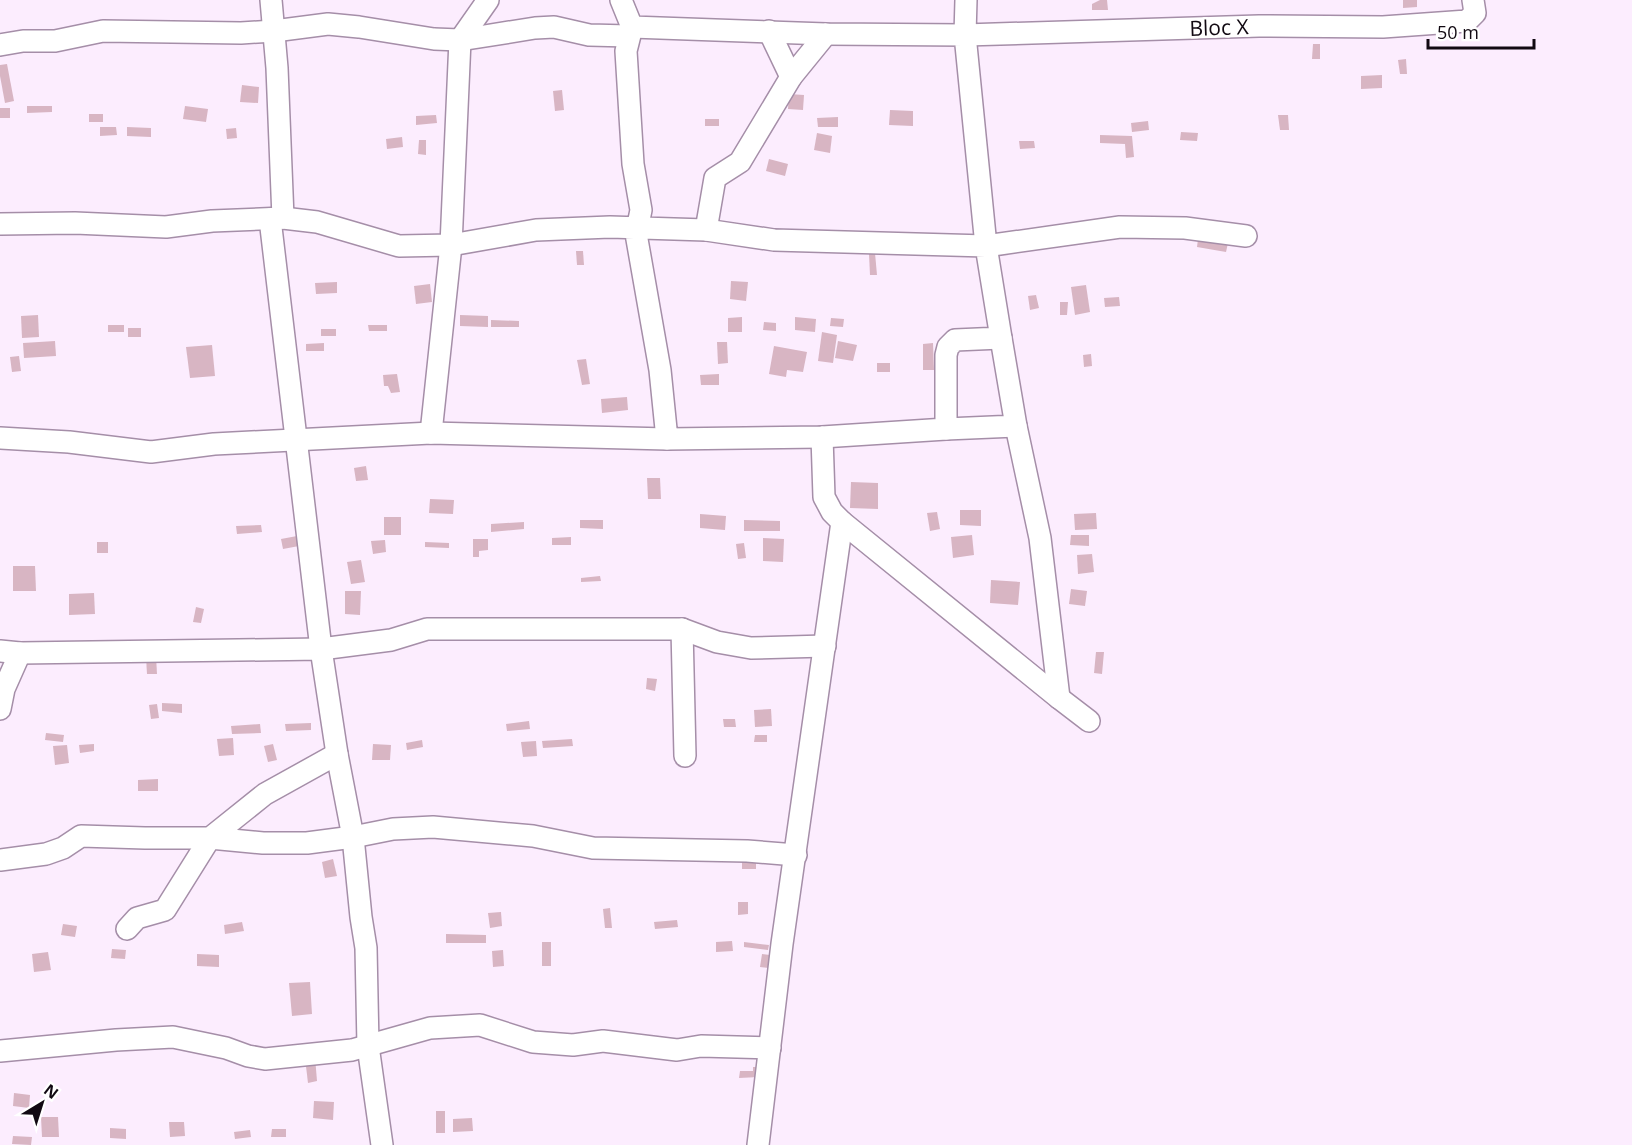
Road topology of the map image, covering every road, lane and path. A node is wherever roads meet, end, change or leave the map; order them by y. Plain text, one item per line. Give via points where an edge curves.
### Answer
1 (271, 0) edge
2 (488, 0) edge
3 (621, 0) edge
4 (966, 0) edge
5 (1472, 9) edge
6 (274, 31) junction
7 (769, 31) junction
8 (631, 32) junction
9 (826, 34) junction
10 (965, 35) junction
11 (460, 40) junction
12 (0, 45) edge
13 (791, 77) junction
14 (276, 218) junction
15 (0, 224) edge
16 (635, 228) junction
17 (706, 230) junction
18 (1246, 236) dead end
19 (451, 245) junction
20 (986, 246) junction
21 (1001, 338) junction
22 (1016, 426) junction
23 (946, 429) junction
24 (431, 433) junction
25 (822, 437) junction
26 (0, 438) edge
27 (296, 439) junction
28 (667, 439) junction
29 (842, 522) junction
30 (682, 629) junction
31 (825, 646) junction
32 (321, 649) junction
33 (10, 652) edge
34 (1059, 699) junction
35 (0, 709) edge
36 (1089, 721) dead end
37 (337, 754) junction
38 (685, 756) dead end
39 (353, 837) junction
40 (210, 838) junction
41 (796, 855) junction
42 (0, 860) edge
43 (128, 929) dead end
44 (0, 1038) edge
45 (368, 1046) junction
46 (770, 1048) junction
47 (0, 1052) edge
48 (0, 1059) edge
49 (382, 1145) edge
50 (758, 1145) edge

1 - 6 street
2 - 11 street
3 - 8 street
4 - 10 street
5 - 10 street, Bloc X via 1467,21 1383,27 1259,26
6 - 11 street, Bloc X via 328,24
6 - 12 street, Bloc X via 103,30 56,41
6 - 14 street
7 - 8 street, Bloc X
7 - 9 street, Bloc X
7 - 13 street
8 - 11 street, Bloc X via 589,35 554,27
8 - 16 street via 627,76 633,164 641,210
9 - 10 street, Bloc X
9 - 13 street
10 - 20 street
11 - 19 street
13 - 17 street via 740,162 715,178
14 - 15 street via 151,227
14 - 19 street via 317,222 399,246
14 - 27 street
16 - 17 street
16 - 19 street via 536,230
16 - 28 street via 660,370
17 - 20 street via 774,240
18 - 20 street via 1185,228 1120,227
19 - 24 street
20 - 21 street
21 - 22 street
21 - 23 street via 956,340 948,347
22 - 23 street
22 - 34 street via 1040,538
23 - 25 street
24 - 27 street
24 - 28 street
25 - 28 street
25 - 29 street via 824,497
26 - 27 street via 151,452
27 - 32 street
29 - 31 street
29 - 34 street
30 - 31 street via 717,642 751,648
30 - 32 street via 427,629 391,640
30 - 38 street
31 - 41 street
32 - 33 street
32 - 37 street
33 - 35 street
34 - 36 street
37 - 39 street
37 - 40 street via 265,794
39 - 40 street via 307,843
39 - 41 street via 432,827 533,836 593,848
39 - 45 street via 366,948
40 - 42 street via 81,836 46,854
40 - 43 street via 165,910 137,918
41 - 46 street
44 - 47 street
45 - 46 street via 430,1028 486,1025 533,1042 573,1045 603,1041 676,1050 701,1046
45 - 47 street via 266,1059 173,1038
45 - 49 street
46 - 50 street
47 - 48 street

